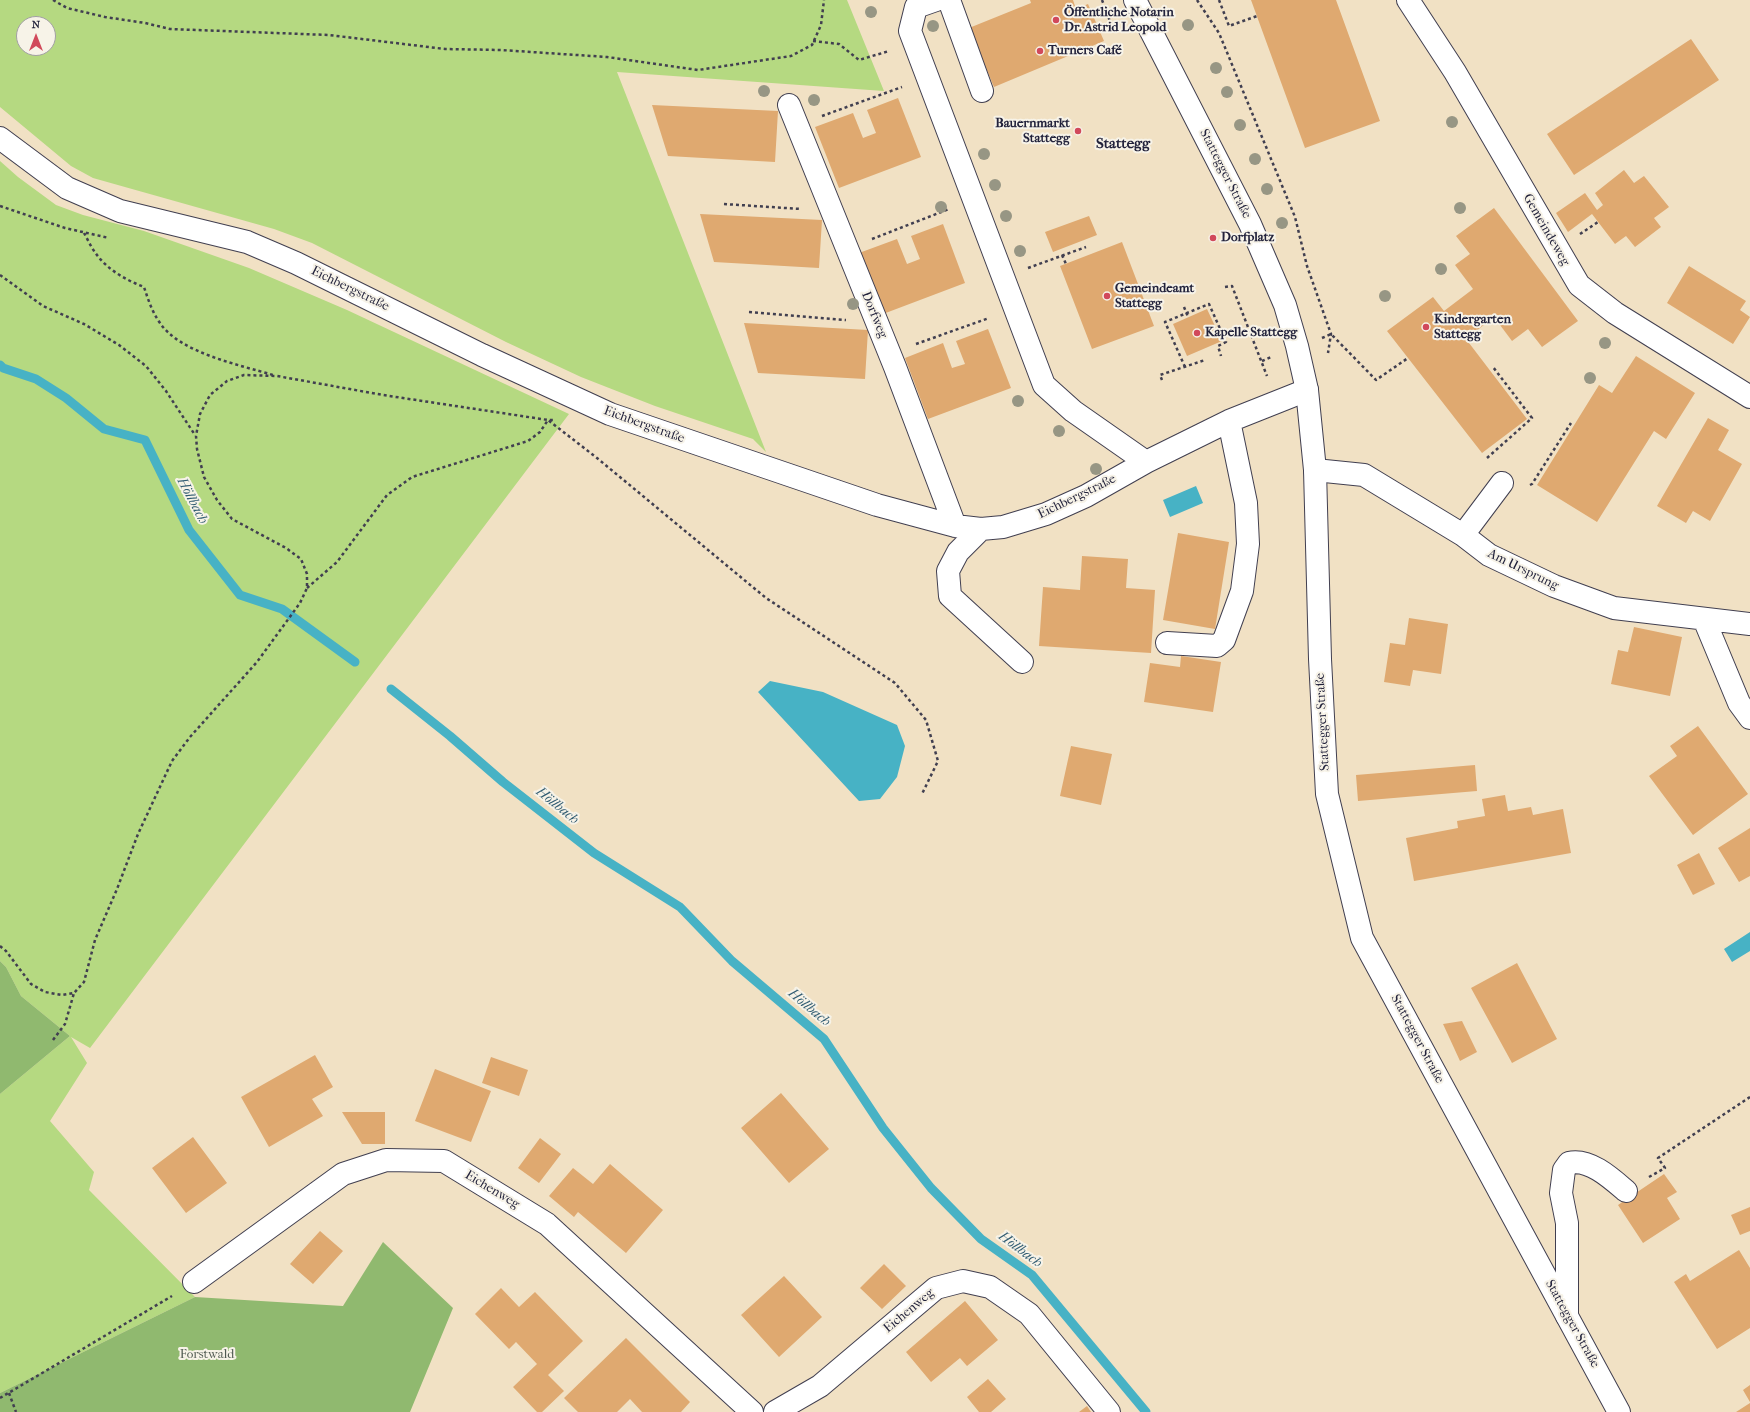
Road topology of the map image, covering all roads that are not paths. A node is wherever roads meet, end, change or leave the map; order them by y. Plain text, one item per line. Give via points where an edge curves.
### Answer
1 (936, 0) edge
2 (948, 0) edge
3 (1135, 0) edge
4 (1408, 0) edge
5 (982, 91) dead end
6 (790, 105) dead end
7 (0, 138) edge
8 (1307, 390) junction
9 (1750, 397) edge
10 (1229, 421) junction
11 (1146, 462) junction
12 (1315, 470) junction
13 (1502, 483) road end
14 (955, 526) junction
15 (981, 529) junction
16 (1464, 535) junction
17 (1704, 619) junction
18 (1750, 624) edge
19 (1167, 643) dead end
20 (1022, 662) dead end
21 (1750, 718) edge
22 (1626, 1190) road end
23 (194, 1282) road end
24 (1567, 1316) junction
25 (752, 1412) edge
26 (775, 1412) edge
27 (1109, 1412) edge
28 (1620, 1412) edge

1 - 11 street via 916,7 910,31 1044,385 1073,411
2 - 5 street
3 - 8 street, Stattegger Straße via 1250,224 1285,305 1298,346
4 - 9 street, Gemeindeweg via 1455,72 1579,285 1615,313
6 - 14 street, Dorfweg via 890,354
7 - 14 street, Eichbergstraße via 67,188 120,211 247,242 296,263 482,355 610,414 869,502
8 - 10 street, Eichbergstraße
8 - 12 street, Stattegger Straße
10 - 11 street, Eichbergstraße
10 - 19 street via 1246,503 1248,544 1242,591 1224,640 1217,646
11 - 15 street, Eichbergstraße via 1086,496 1046,514 1003,527
12 - 16 street, Am Ursprung via 1364,475
12 - 24 street, Stattegger Straße via 1327,794 1362,938
13 - 16 street
14 - 15 street, Eichbergstraße
15 - 20 street via 958,552 948,571 950,596
16 - 17 street, Am Ursprung via 1495,558 1554,586 1614,608
17 - 18 street, Am Ursprung
17 - 21 street via 1739,703
22 - 24 street via 1602,1172 1577,1161 1569,1163 1564,1170 1561,1193 1567,1223
23 - 25 street, Eichenweg via 344,1174 386,1160 444,1161 546,1224
24 - 28 street, Stattegger Straße
26 - 27 street, Eichenweg via 820,1386 936,1288 963,1281 990,1287 1029,1314

